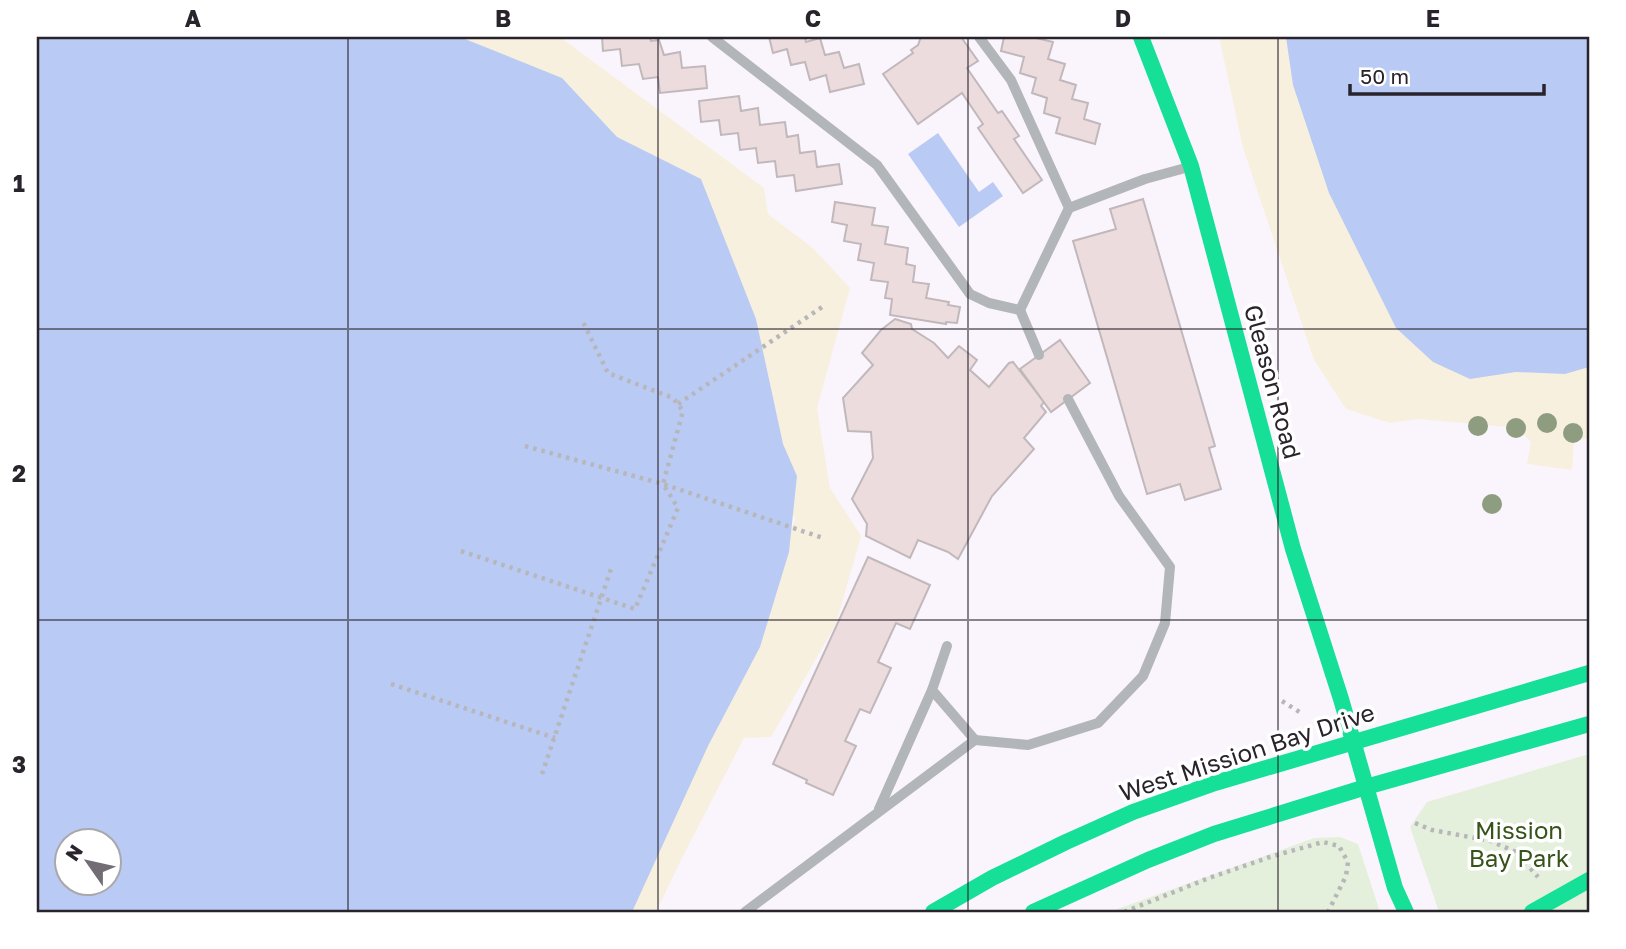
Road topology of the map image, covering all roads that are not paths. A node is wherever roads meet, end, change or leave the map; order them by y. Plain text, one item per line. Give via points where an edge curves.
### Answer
1 (712, 37) edge
2 (979, 37) edge
3 (1141, 37) edge
4 (1191, 166) junction
5 (1069, 208) junction
6 (1020, 310) junction
7 (1039, 355) dead end
8 (1068, 399) dead end
9 (947, 646) dead end
10 (1589, 673) edge
11 (932, 690) junction
12 (1589, 724) edge
13 (975, 740) junction
14 (1352, 741) junction
15 (1366, 787) junction
16 (878, 812) junction
17 (1589, 880) edge
18 (746, 912) edge
19 (933, 912) edge
20 (1033, 912) edge
21 (1406, 912) edge
22 (1532, 912) edge

1 - 6 lane via 877,165 970,294
2 - 5 lane via 1011,80
3 - 4 main road, Gleason Road
4 - 5 lane via 1145,178
4 - 14 main road, Gleason Road via 1293,549
5 - 6 lane
6 - 7 lane
8 - 13 lane via 1119,496 1170,566 1165,623 1143,676 1098,723 1028,745
9 - 11 lane
10 - 14 main road, West Mission Bay Drive
11 - 13 lane
11 - 16 lane
12 - 15 main road
13 - 16 lane
14 - 15 main road, Gleason Road
14 - 19 main road, West Mission Bay Drive via 1133,812 992,878
15 - 20 main road via 1214,834
15 - 21 main road, Gleason Road
16 - 18 lane
17 - 22 main road

